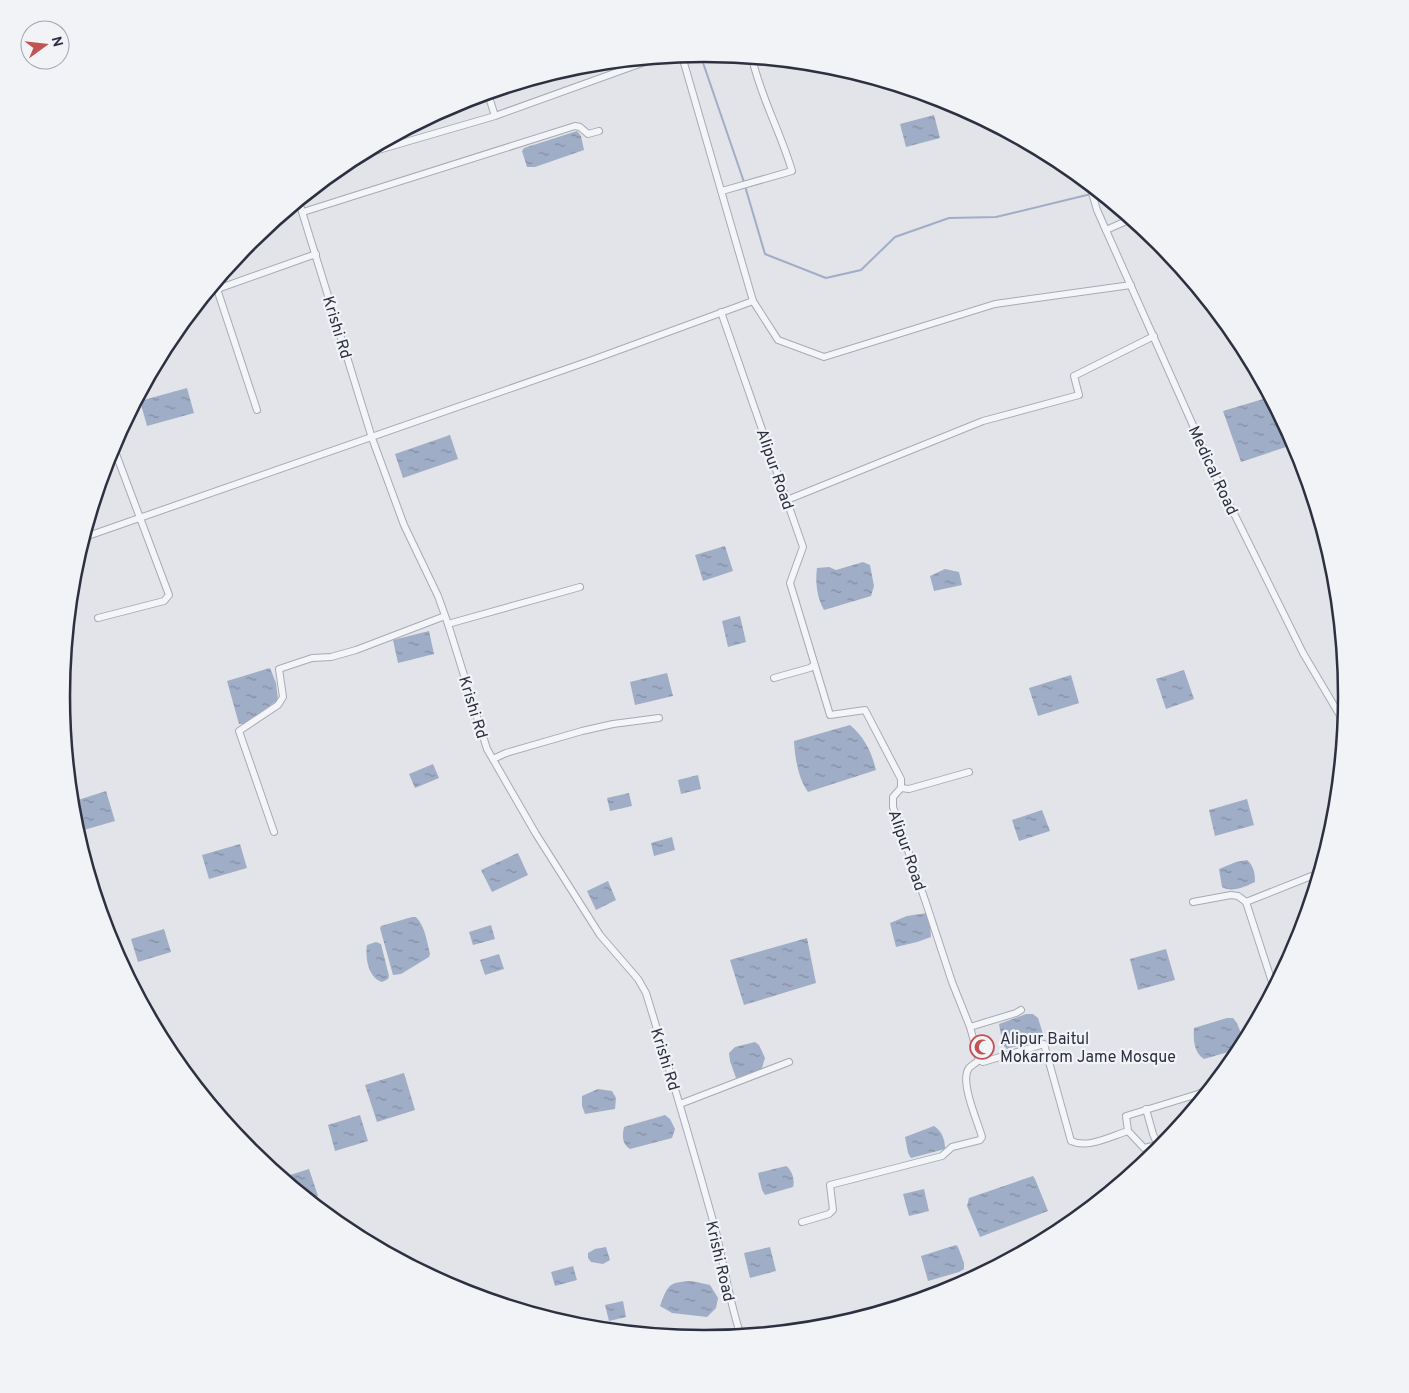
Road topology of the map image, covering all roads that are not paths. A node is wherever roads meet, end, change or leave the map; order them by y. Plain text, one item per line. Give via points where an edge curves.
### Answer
1 (684, 63) edge
2 (754, 65) edge
3 (631, 67) edge
4 (490, 100) edge
5 (495, 116) junction
6 (599, 131) dead end
7 (386, 147) edge
8 (722, 191) junction
9 (1093, 196) edge
10 (301, 208) edge
11 (303, 212) junction
12 (1125, 222) edge
13 (1106, 230) junction
14 (316, 254) junction
15 (1131, 285) junction
16 (220, 288) edge
17 (218, 291) edge
18 (753, 301) junction
19 (721, 312) junction
20 (1154, 336) junction
21 (257, 410) dead end
22 (372, 438) junction
23 (118, 458) edge
24 (787, 500) junction
25 (140, 516) junction
26 (92, 534) edge
27 (580, 588) dead end
28 (445, 616) junction
29 (98, 618) dead end
30 (448, 624) junction
31 (814, 665) junction
32 (774, 678) dead end
33 (1338, 713) edge
34 (659, 718) dead end
35 (493, 758) junction
36 (970, 772) dead end
37 (901, 788) junction
38 (274, 832) dead end
39 (1313, 876) edge
40 (1193, 902) dead end
41 (1246, 902) junction
42 (1271, 980) edge
43 (1021, 1010) dead end
44 (970, 1027) junction
45 (979, 1060) junction
46 (789, 1062) dead end
47 (1197, 1094) edge
48 (680, 1104) junction
49 (1146, 1109) junction
50 (1128, 1131) junction
51 (1156, 1141) edge
52 (1150, 1148) edge
53 (703, 1185) joint
54 (802, 1222) dead end
55 (739, 1329) edge

1 - 8 street
2 - 8 street via 792,171
3 - 5 street
4 - 5 street
5 - 7 street
6 - 11 street via 588,134 575,126
8 - 18 street
9 - 13 street, Medical Road
10 - 11 street, Krishi Rd
11 - 14 street, Krishi Rd
12 - 13 street
13 - 15 street, Medical Road
14 - 16 street
14 - 22 street, Krishi Rd
15 - 18 street via 995,304 824,357 778,340
15 - 20 street, Medical Road
17 - 21 street
18 - 19 street
19 - 22 street
19 - 24 street, Alipur Road
20 - 24 street via 1074,376 1079,395 983,421
20 - 33 street, Medical Road via 1216,477 1303,653
22 - 25 street
22 - 28 street, Krishi Rd via 404,525
23 - 25 street
24 - 31 street, Alipur Road via 803,547 790,583
25 - 26 street
25 - 29 street via 168,598
27 - 30 street
28 - 30 street, Krishi Rd
28 - 38 street via 356,650 312,658 279,669 283,697 278,705 239,731
30 - 35 street, Krishi Rd via 487,749
31 - 32 street
31 - 37 street, Alipur Road via 830,715 865,710 897,769
34 - 35 street via 582,731
35 - 48 street, Krishi Rd via 536,834 600,935 646,993
36 - 37 street via 909,789
37 - 44 street, Alipur Road via 893,797 893,807
39 - 41 street
40 - 41 street via 1231,895
41 - 42 street
43 - 44 street
44 - 45 street, Alipur Road
45 - 50 street via 983,1062 1044,1044 1071,1141 1090,1143
45 - 54 street via 969,1068 965,1077 982,1137 980,1140 952,1147 942,1156 830,1185 832,1210 829,1214
46 - 48 street
47 - 49 street
48 - 53 street, Krishi Rd
49 - 50 street via 1126,1116
49 - 51 street
50 - 52 street via 1144,1148
53 - 55 street, Krishi Road

